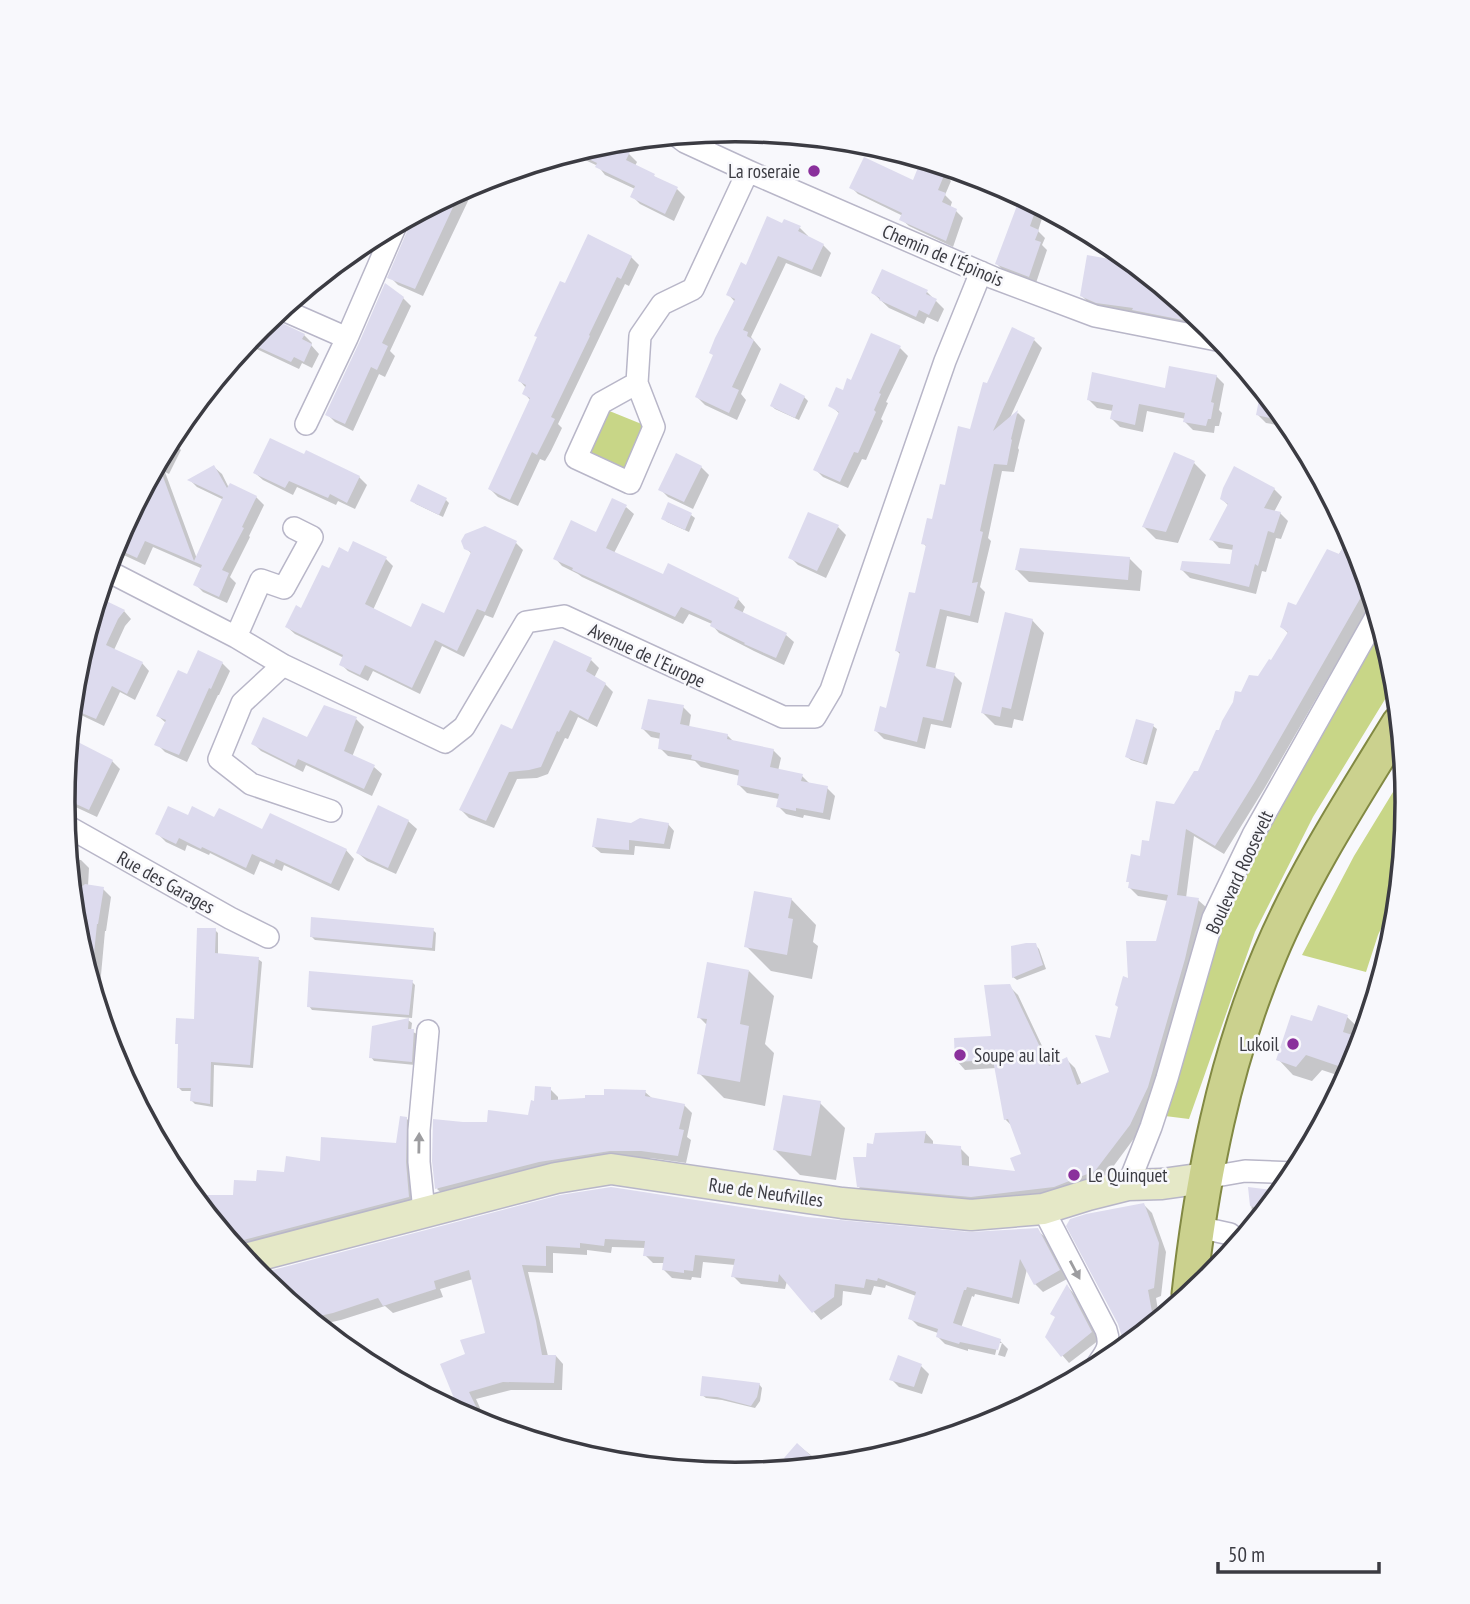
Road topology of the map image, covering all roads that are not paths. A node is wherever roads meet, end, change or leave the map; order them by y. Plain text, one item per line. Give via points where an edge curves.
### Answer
1 (690, 144) edge
2 (748, 172) junction
3 (389, 240) edge
4 (981, 272) junction
5 (292, 314) edge
6 (346, 338) junction
7 (1204, 338) edge
8 (637, 383) junction
9 (306, 424) dead end
10 (294, 528) dead end
11 (116, 575) edge
12 (1371, 626) edge
13 (236, 637) junction
14 (283, 665) junction
15 (1391, 737) edge
16 (331, 811) dead end
17 (76, 832) edge
18 (268, 937) dead end
19 (428, 1031) dead end
20 (1281, 1172) edge
21 (1205, 1178) junction
22 (1128, 1185) junction
23 (1043, 1209) junction
24 (424, 1211) junction
25 (1198, 1227) junction
26 (1232, 1236) edge
27 (256, 1256) edge
28 (1191, 1279) edge
29 (1108, 1347) edge

1 - 2 street, Chemin de l'Épinois
2 - 4 street, Chemin de l'Épinois
2 - 8 street via 693,289 662,304 640,336
3 - 6 street
4 - 7 street, Chemin de l'Épinois via 1095,316
4 - 14 street, Avenue de l'Europe via 831,690 815,717 783,717 564,616 526,622 464,727 445,743
5 - 6 street
6 - 9 street
8 - 8 street via 601,403 576,458 629,483 654,427
10 - 13 street via 312,537 285,588 261,580
11 - 13 street, Avenue de l'Europe
12 - 22 street, Boulevard Roosevelt via 1253,835 1213,918 1167,1078
13 - 14 street, Avenue de l'Europe
14 - 16 street via 242,703 219,759 251,784
15 - 21 main road via 1312,869 1270,954 1231,1061
17 - 18 street, Rue des Garages
24 -> 19 street via 419,1130
20 - 21 street, Rue de Neufvilles via 1245,1171
21 - 22 main road, Rue de Neufvilles
21 - 25 main road
22 - 23 main road, Rue de Neufvilles
23 - 24 main road, Rue de Neufvilles via 971,1215 855,1205 611,1169
23 -> 29 street via 1106,1330
24 - 27 main road, Rue de Neufvilles
25 - 26 street
25 - 28 main road

